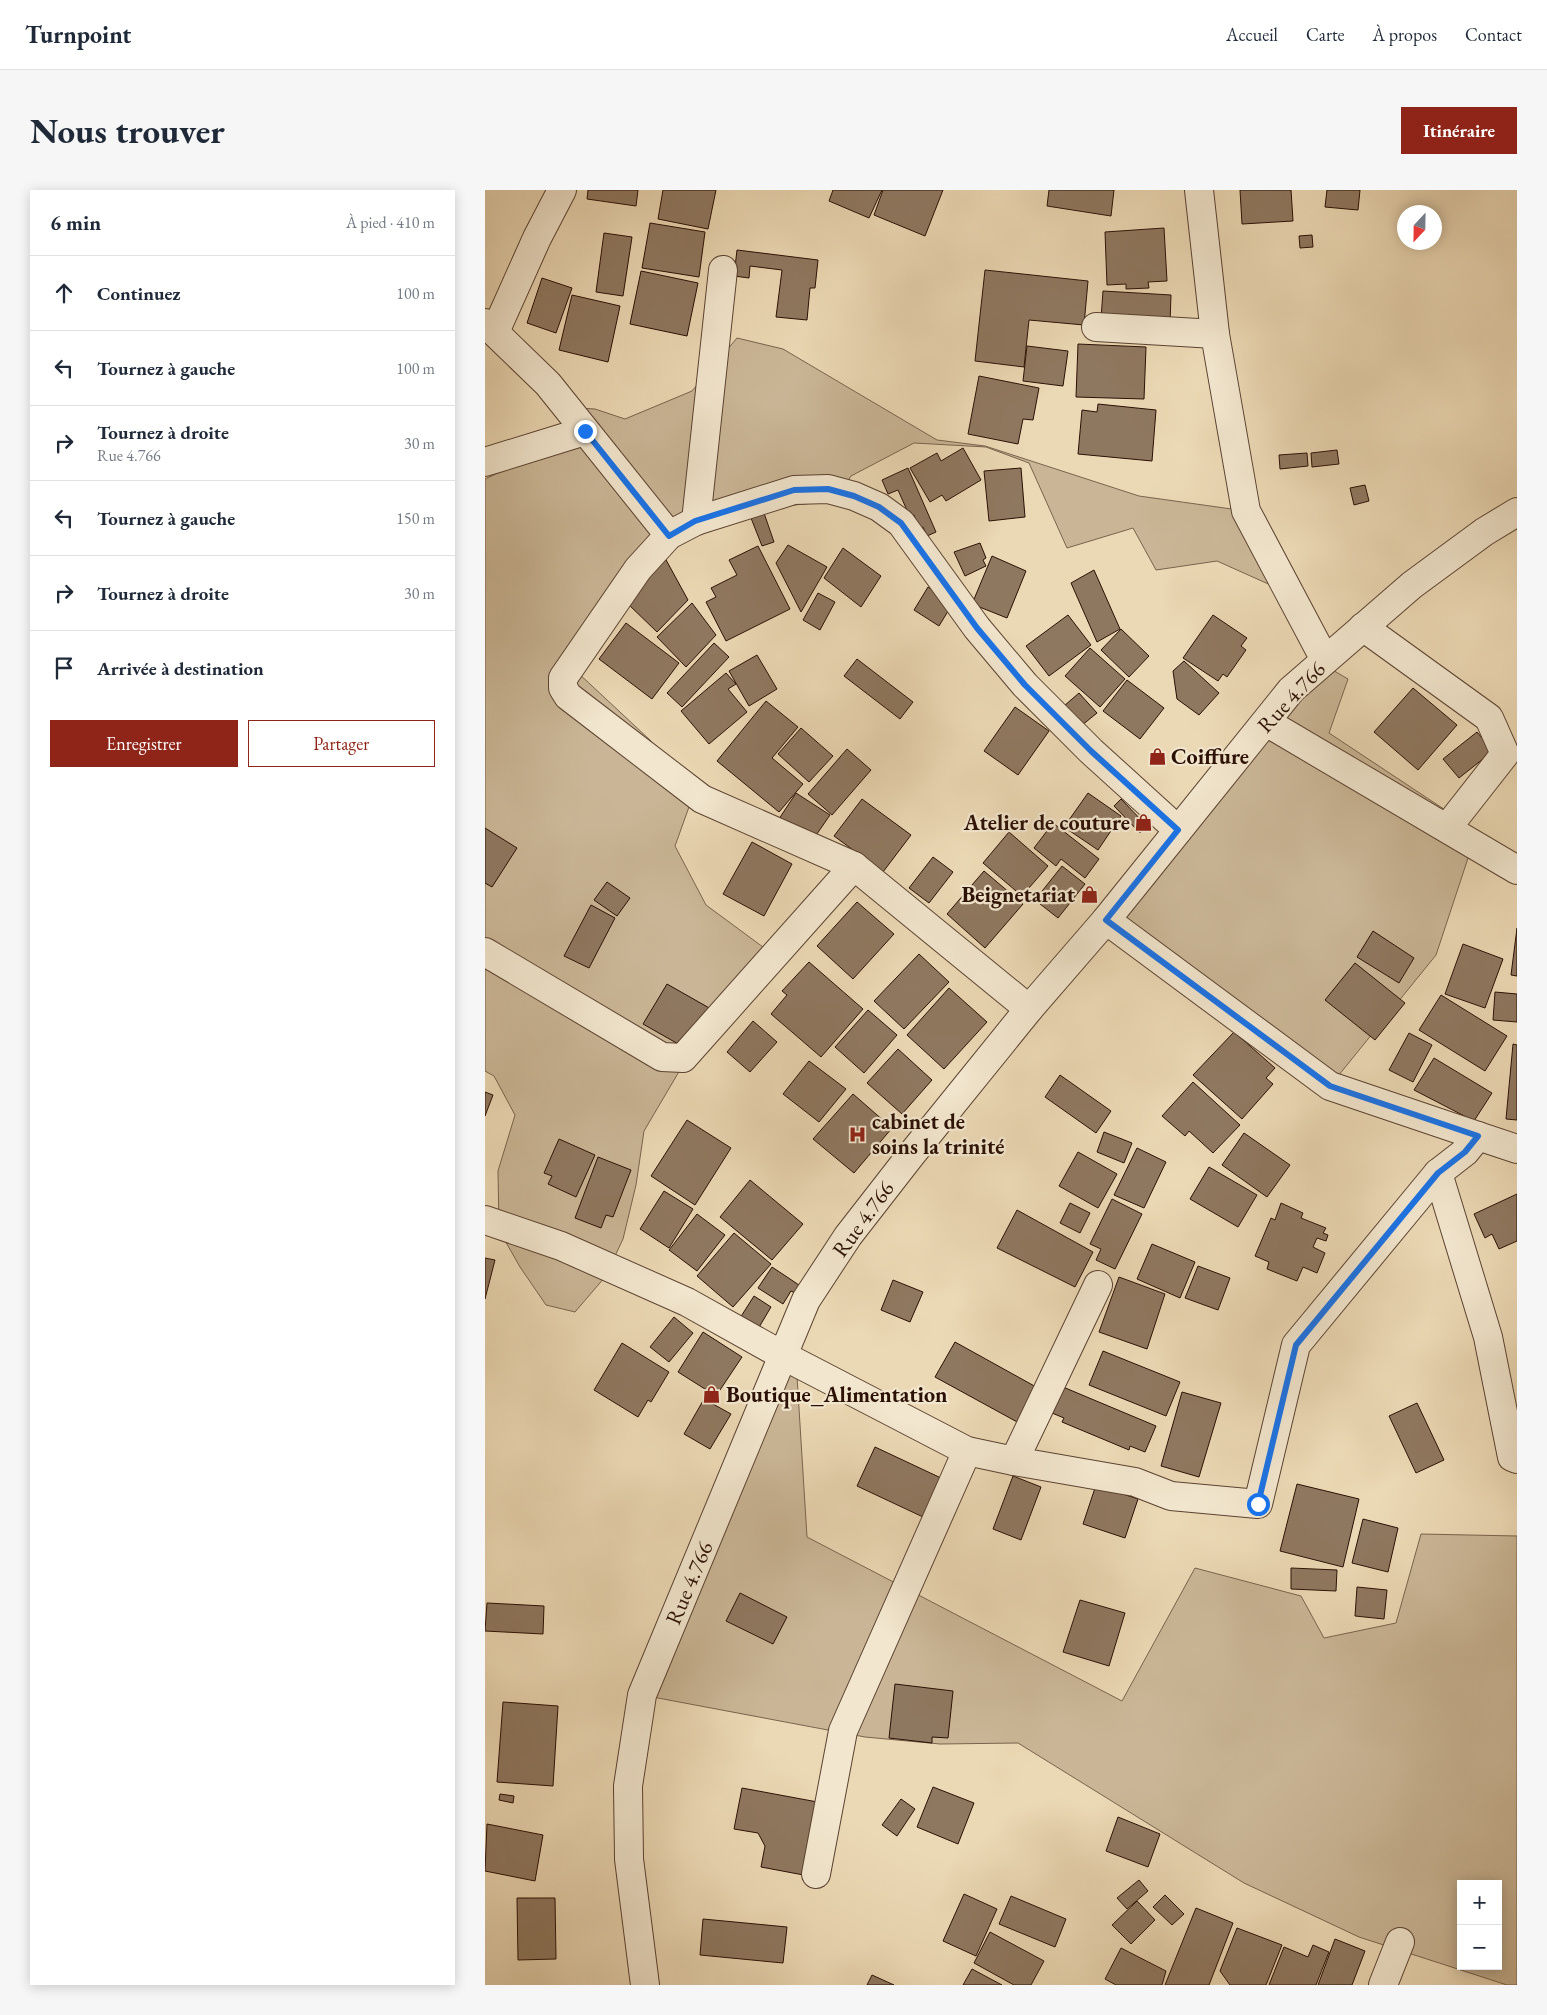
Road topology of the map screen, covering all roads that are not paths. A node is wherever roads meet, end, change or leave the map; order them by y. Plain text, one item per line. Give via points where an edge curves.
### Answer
1 (562, 190) edge
2 (1199, 190) edge
3 (723, 270) dead end
4 (1097, 327) dead end
5 (490, 328) edge
6 (1215, 334) junction
7 (585, 431) junction
8 (485, 462) edge
9 (1517, 512) edge
10 (695, 521) junction
11 (669, 536) junction
12 (1363, 627) junction
13 (1325, 660) junction
14 (1266, 722) junction
15 (1447, 828) junction
16 (1178, 830) junction
17 (854, 866) junction
18 (1517, 870) edge
19 (1106, 920) junction
20 (485, 952) edge
21 (1029, 1009) junction
22 (1478, 1136) junction
23 (1517, 1149) edge
24 (1438, 1173) junction
25 (485, 1220) edge
26 (1098, 1285) dead end
27 (782, 1355) junction
28 (967, 1451) junction
29 (1517, 1459) edge
30 (1014, 1462) junction
31 (816, 1874) dead end
32 (1400, 1942) dead end
33 (645, 1985) edge
34 (1383, 1985) edge

1 - 5 street
2 - 6 street
3 - 10 street
4 - 6 street
5 - 7 street via 548,384
6 - 13 street via 1246,510
7 - 8 street
7 - 11 street
9 - 12 street, Rue 4.766 via 1412,585
10 - 11 street
10 - 16 street via 794,490 828,489 879,507 901,523 977,628 1025,685 1091,751
11 - 17 street via 638,569 563,678 563,688 568,696 702,800
12 - 13 street, Rue 4.766
12 - 15 street via 1489,718 1505,754
13 - 14 street, Rue 4.766 via 1291,690
14 - 15 street
14 - 16 street, Rue 4.766
15 - 18 street
16 - 19 street, Rue 4.766
17 - 20 street via 683,1058 662,1057
17 - 21 street
19 - 21 street, Rue 4.766
19 - 22 street via 1330,1086
21 - 27 street, Rue 4.766 via 848,1236 806,1300
22 - 23 street
22 - 24 street via 1465,1152
24 - 29 street via 1488,1337 1512,1457
24 - 30 street via 1296,1345 1258,1504 1171,1496 1135,1482
25 - 27 street via 561,1246 636,1278 687,1302
26 - 30 street
27 - 28 street
27 - 33 street, Rue 4.766 via 642,1695 628,1786 629,1860
28 - 30 street
28 - 31 street via 843,1731
32 - 34 street

